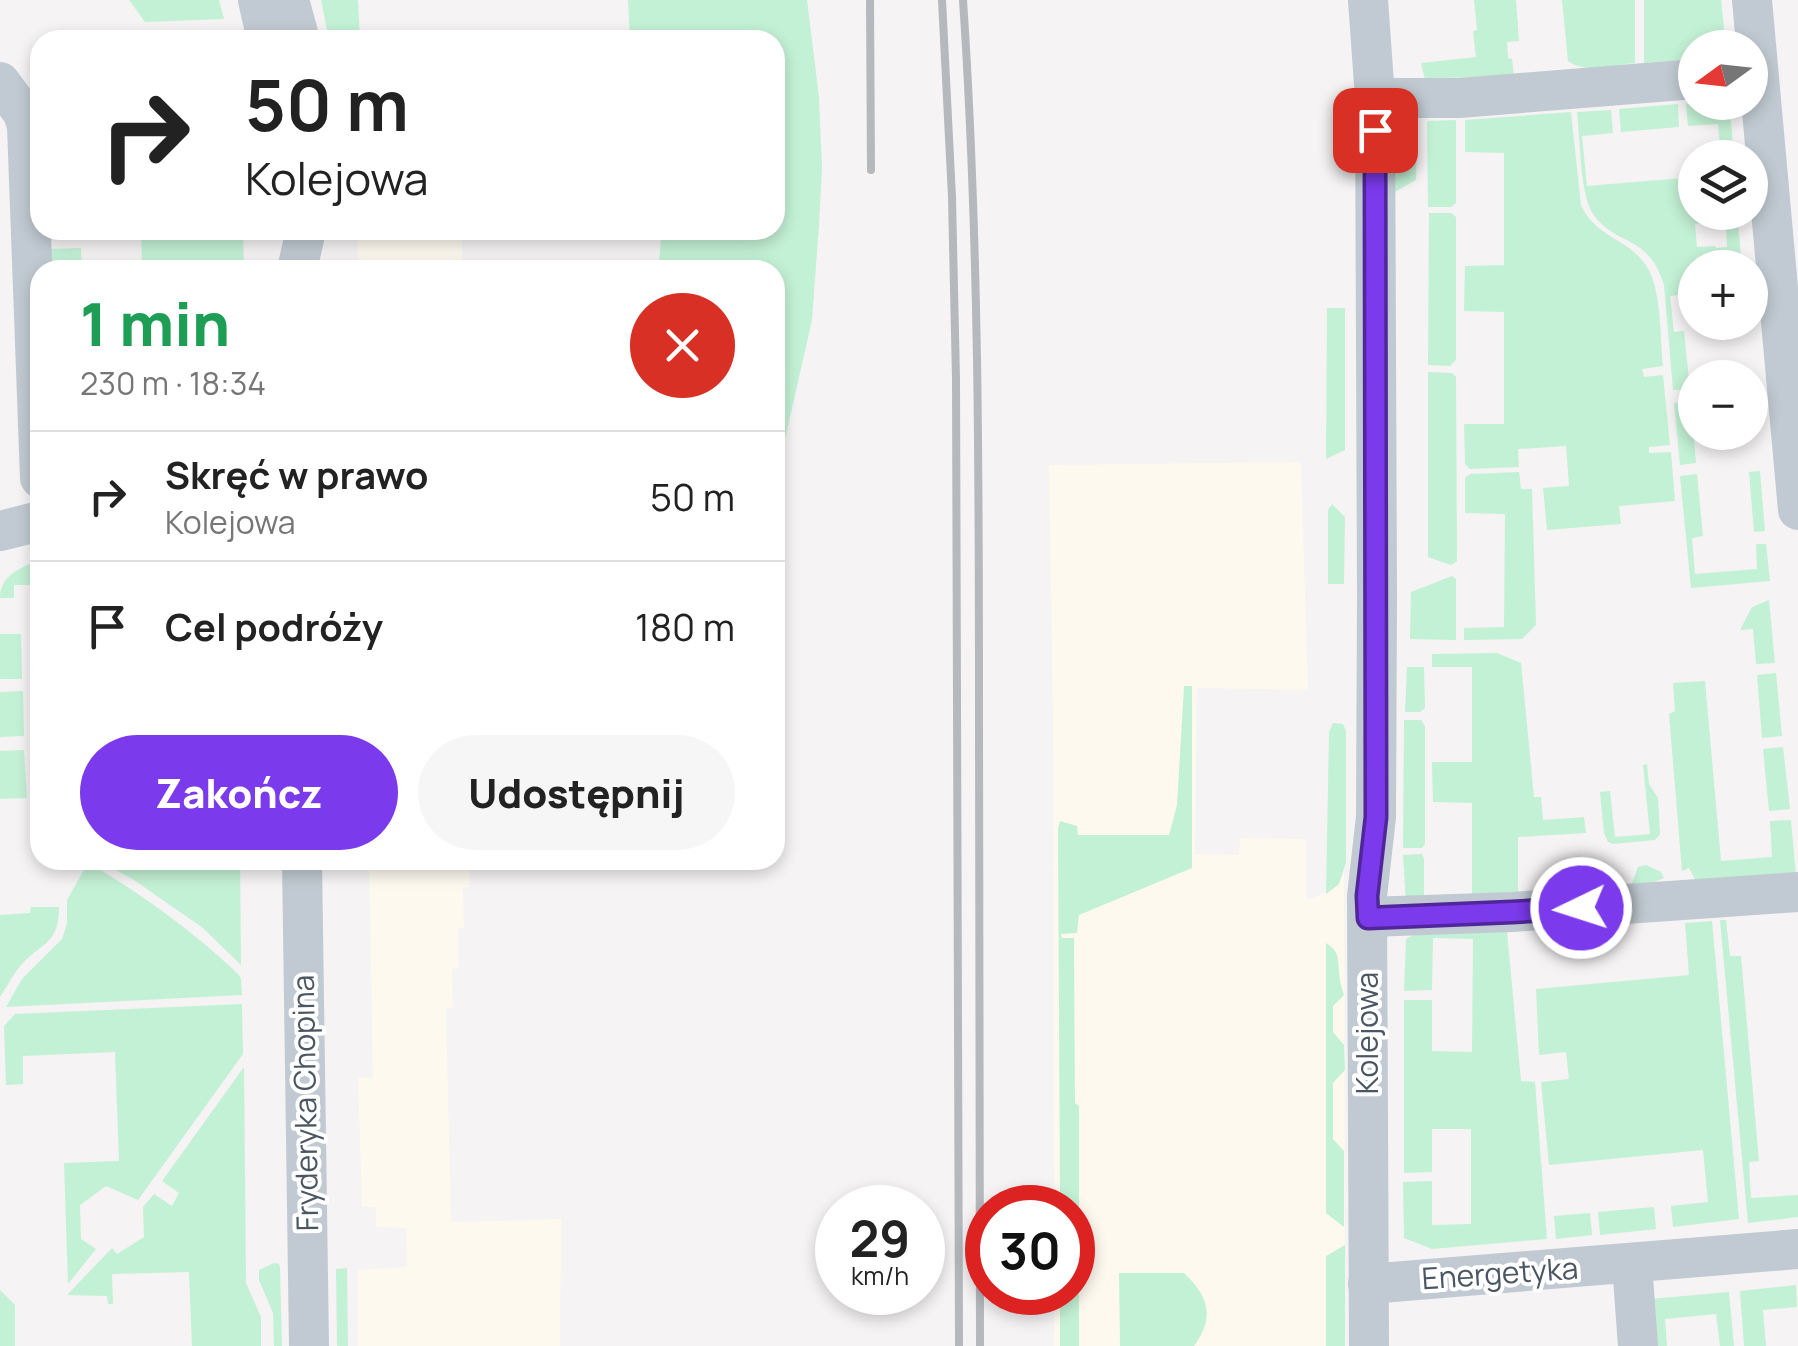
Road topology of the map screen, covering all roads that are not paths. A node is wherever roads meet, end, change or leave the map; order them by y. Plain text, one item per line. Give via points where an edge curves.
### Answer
1 (258, 0) edge
2 (289, 0) edge
3 (1368, 0) edge
4 (1752, 0) edge
5 (265, 30) edge
6 (297, 30) edge
7 (1753, 30) edge
8 (1678, 80) edge
9 (0, 82) edge
10 (1375, 98) junction
11 (1763, 120) edge
12 (30, 227) edge
13 (1785, 227) edge
14 (1798, 510) edge
15 (30, 524) edge
16 (0, 531) edge
17 (302, 870) edge
18 (1798, 892) edge
19 (1368, 918) junction
20 (1798, 1249) edge
21 (1632, 1264) junction
22 (1368, 1284) junction
23 (309, 1346) edge
24 (1368, 1346) edge
25 (1638, 1346) edge

1 - 5 street
2 - 6 street
3 - 10 street, Kolejowa
4 - 7 street
8 - 10 street
9 - 12 street via 26,126
10 - 19 street, Kolejowa via 1376,817
11 - 13 street
13 - 14 street
15 - 16 street
17 - 23 street, Fryderyka Chopina
18 - 19 street
19 - 22 street, Kolejowa
20 - 21 street, Energetyka
21 - 22 street, Energetyka
21 - 25 street
22 - 24 street, Kolejowa

